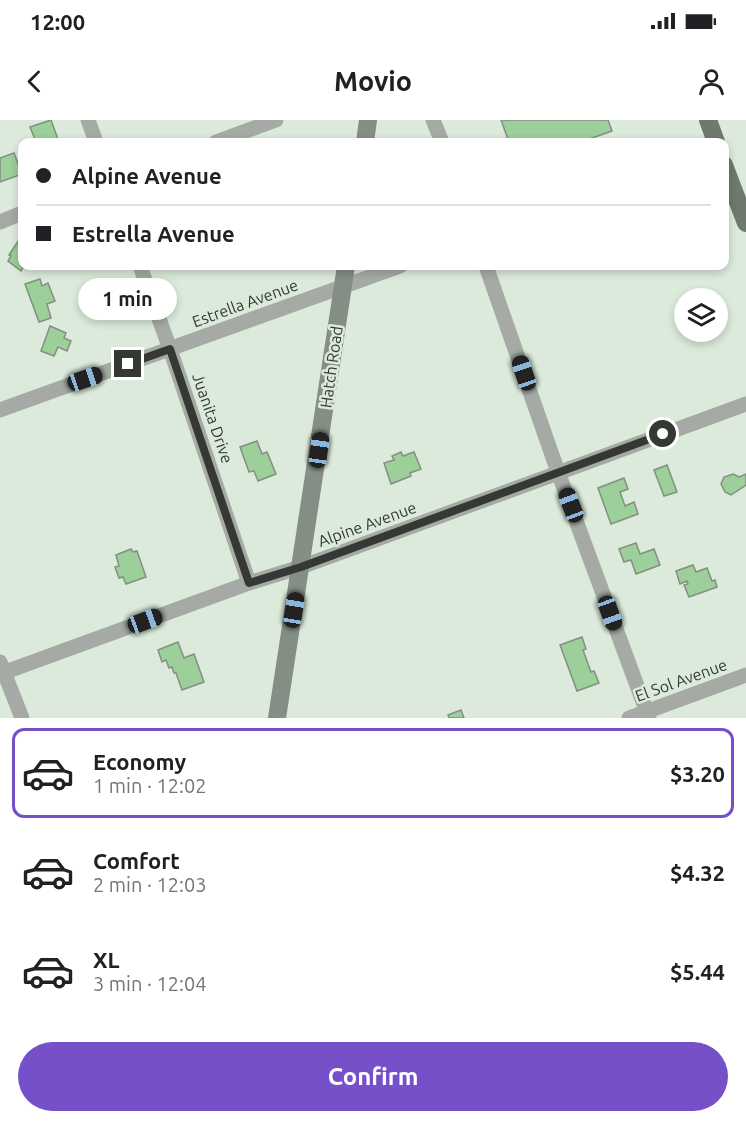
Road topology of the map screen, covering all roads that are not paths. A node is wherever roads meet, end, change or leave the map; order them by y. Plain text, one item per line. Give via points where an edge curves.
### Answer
1 (88, 120) edge
2 (276, 120) edge
3 (368, 120) edge
4 (434, 120) edge
5 (708, 120) edge
6 (95, 138) edge
7 (227, 138) edge
8 (366, 138) edge
9 (441, 138) edge
10 (715, 138) edge
11 (729, 178) edge
12 (18, 215) edge
13 (0, 222) edge
14 (746, 223) edge
15 (141, 270) edge
16 (345, 270) edge
17 (389, 270) edge
18 (487, 270) edge
19 (343, 287) junction
20 (170, 349) junction
21 (746, 404) edge
22 (0, 410) edge
23 (558, 472) junction
24 (301, 567) junction
25 (249, 583) junction
26 (1, 669) edge
27 (746, 675) edge
28 (648, 715) edge
29 (22, 718) edge
30 (277, 718) edge
31 (629, 718) edge

1 - 6 street
2 - 7 street
3 - 8 street
4 - 9 street
5 - 10 main road
11 - 14 main road
12 - 13 street
15 - 20 street, Juanita Drive
16 - 19 street, Hatch Road
17 - 19 street, Estrella Avenue
18 - 23 street
19 - 20 street, Estrella Avenue
19 - 24 street, Hatch Road
20 - 22 street, Estrella Avenue
20 - 25 street, Juanita Drive
21 - 23 street, Alpine Avenue
23 - 24 street, Alpine Avenue
23 - 28 street
24 - 25 street, Alpine Avenue
24 - 30 street, Hatch Road
25 - 26 street, Alpine Avenue
26 - 29 street
27 - 28 street, El Sol Avenue
28 - 31 street, El Sol Avenue

